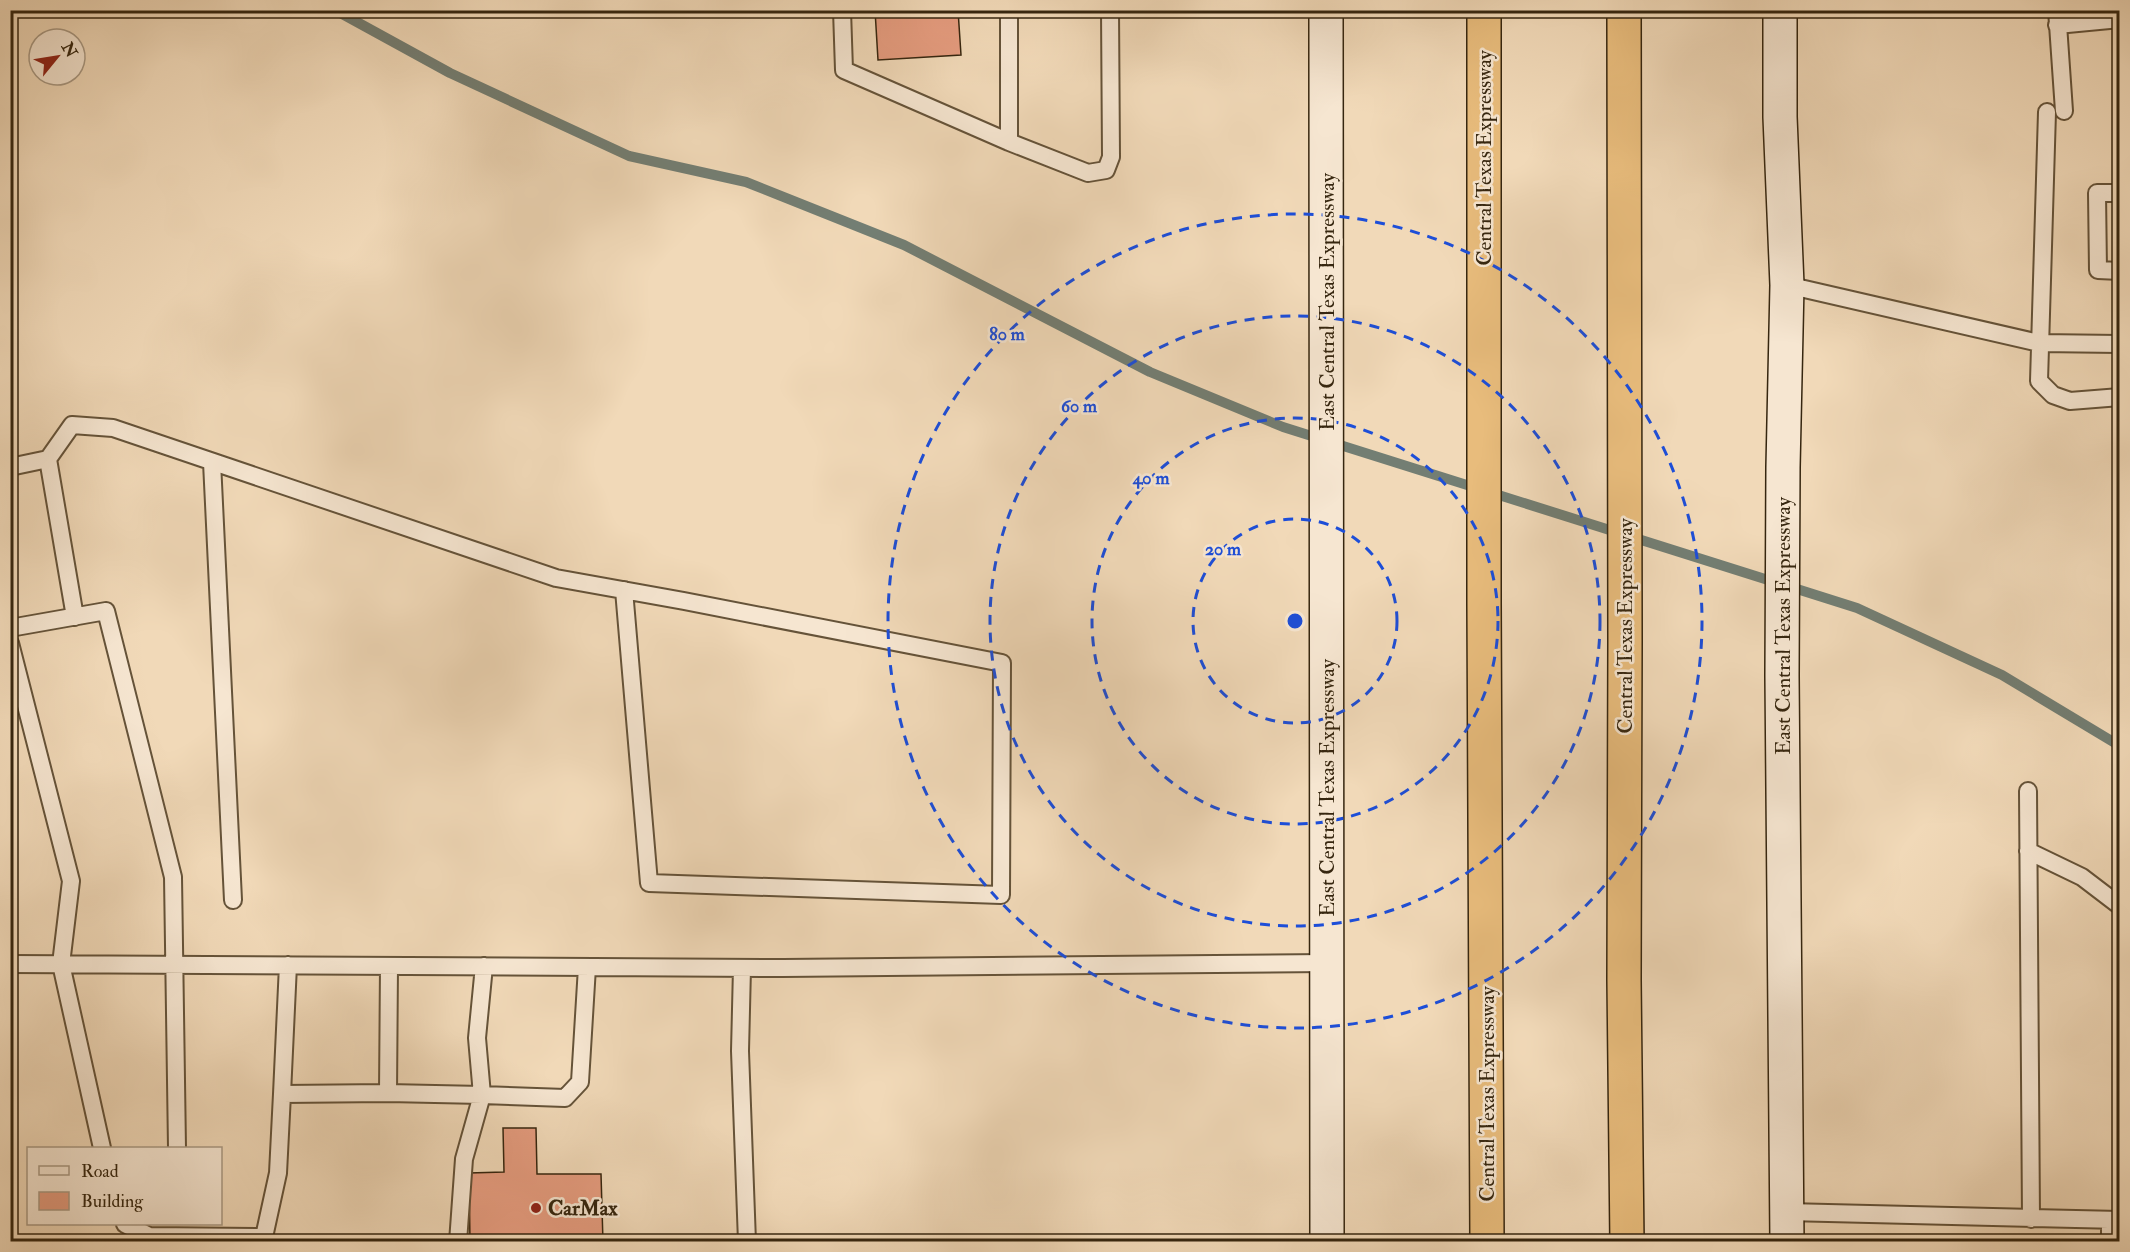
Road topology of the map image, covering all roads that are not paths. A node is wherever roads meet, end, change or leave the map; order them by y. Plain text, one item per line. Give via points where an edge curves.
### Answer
1 (842, 10) edge
2 (1009, 10) edge
3 (1110, 10) edge
4 (1326, 10) edge
5 (1484, 10) edge
6 (1624, 10) edge
7 (1780, 10) edge
8 (2057, 18) edge
9 (2120, 19) edge
10 (1009, 142) junction
11 (2120, 194) edge
12 (2120, 271) edge
13 (1787, 285) junction
14 (2039, 343) junction
15 (2120, 344) edge
16 (2120, 398) edge
17 (48, 459) junction
18 (212, 462) junction
19 (10, 467) edge
20 (624, 591) junction
21 (75, 616) junction
22 (10, 628) edge
23 (10, 643) edge
24 (2028, 791) dead end
25 (2028, 851) junction
26 (233, 900) dead end
27 (2120, 906) edge
28 (1328, 963) junction
29 (10, 964) edge
30 (61, 964) junction
31 (175, 964) junction
32 (288, 965) junction
33 (389, 966) junction
34 (484, 966) junction
35 (587, 967) junction
36 (742, 968) junction
37 (388, 1093) junction
38 (282, 1094) junction
39 (482, 1095) junction
40 (102, 1147) edge
41 (177, 1147) edge
42 (2031, 1219) junction
43 (2115, 1220) edge
44 (127, 1225) edge
45 (1787, 1227) edge
46 (178, 1230) edge
47 (2111, 1241) edge
48 (458, 1242) edge
49 (747, 1242) edge
50 (1327, 1242) edge
51 (1488, 1242) edge
52 (1627, 1242) edge

1 - 10 lane via 844,70
2 - 10 lane
3 - 10 lane via 1111,157 1106,170 1088,173
4 - 28 main road, East Central Texas Expressway
5 - 51 highway, Central Texas Expressway
6 - 52 highway, Central Texas Expressway
7 - 13 main road, East Central Texas Expressway
8 - 9 lane
8 - 14 lane via 2056,111
11 - 12 lane via 2097,193 2098,270
13 - 14 lane
13 - 45 main road, East Central Texas Expressway via 1782,676
14 - 15 lane
14 - 16 lane via 2039,381 2053,395 2070,401
17 - 18 lane via 72,425 113,428
17 - 19 lane
17 - 21 lane
18 - 20 lane via 556,578
18 - 26 lane
20 - 20 lane via 1002,663 1001,895 650,883
21 - 22 lane
21 - 31 lane via 106,611 173,877
23 - 30 lane via 71,881
24 - 25 lane
25 - 27 lane via 2082,877
25 - 42 lane
28 - 36 lane
28 - 50 main road, East Central Texas Expressway
29 - 30 lane
30 - 31 lane
30 - 40 lane
31 - 32 lane
31 - 41 lane
32 - 33 lane
32 - 38 lane
33 - 34 lane
33 - 37 lane
34 - 35 lane
34 - 39 lane via 477,1038
35 - 36 lane
35 - 39 lane via 580,1082 565,1098
36 - 49 lane via 740,1051
37 - 38 lane
37 - 39 lane
38 - 46 lane via 278,1173 264,1237
39 - 48 lane via 464,1159
42 - 43 lane
42 - 45 lane
43 - 47 lane
44 - 46 lane via 148,1236

